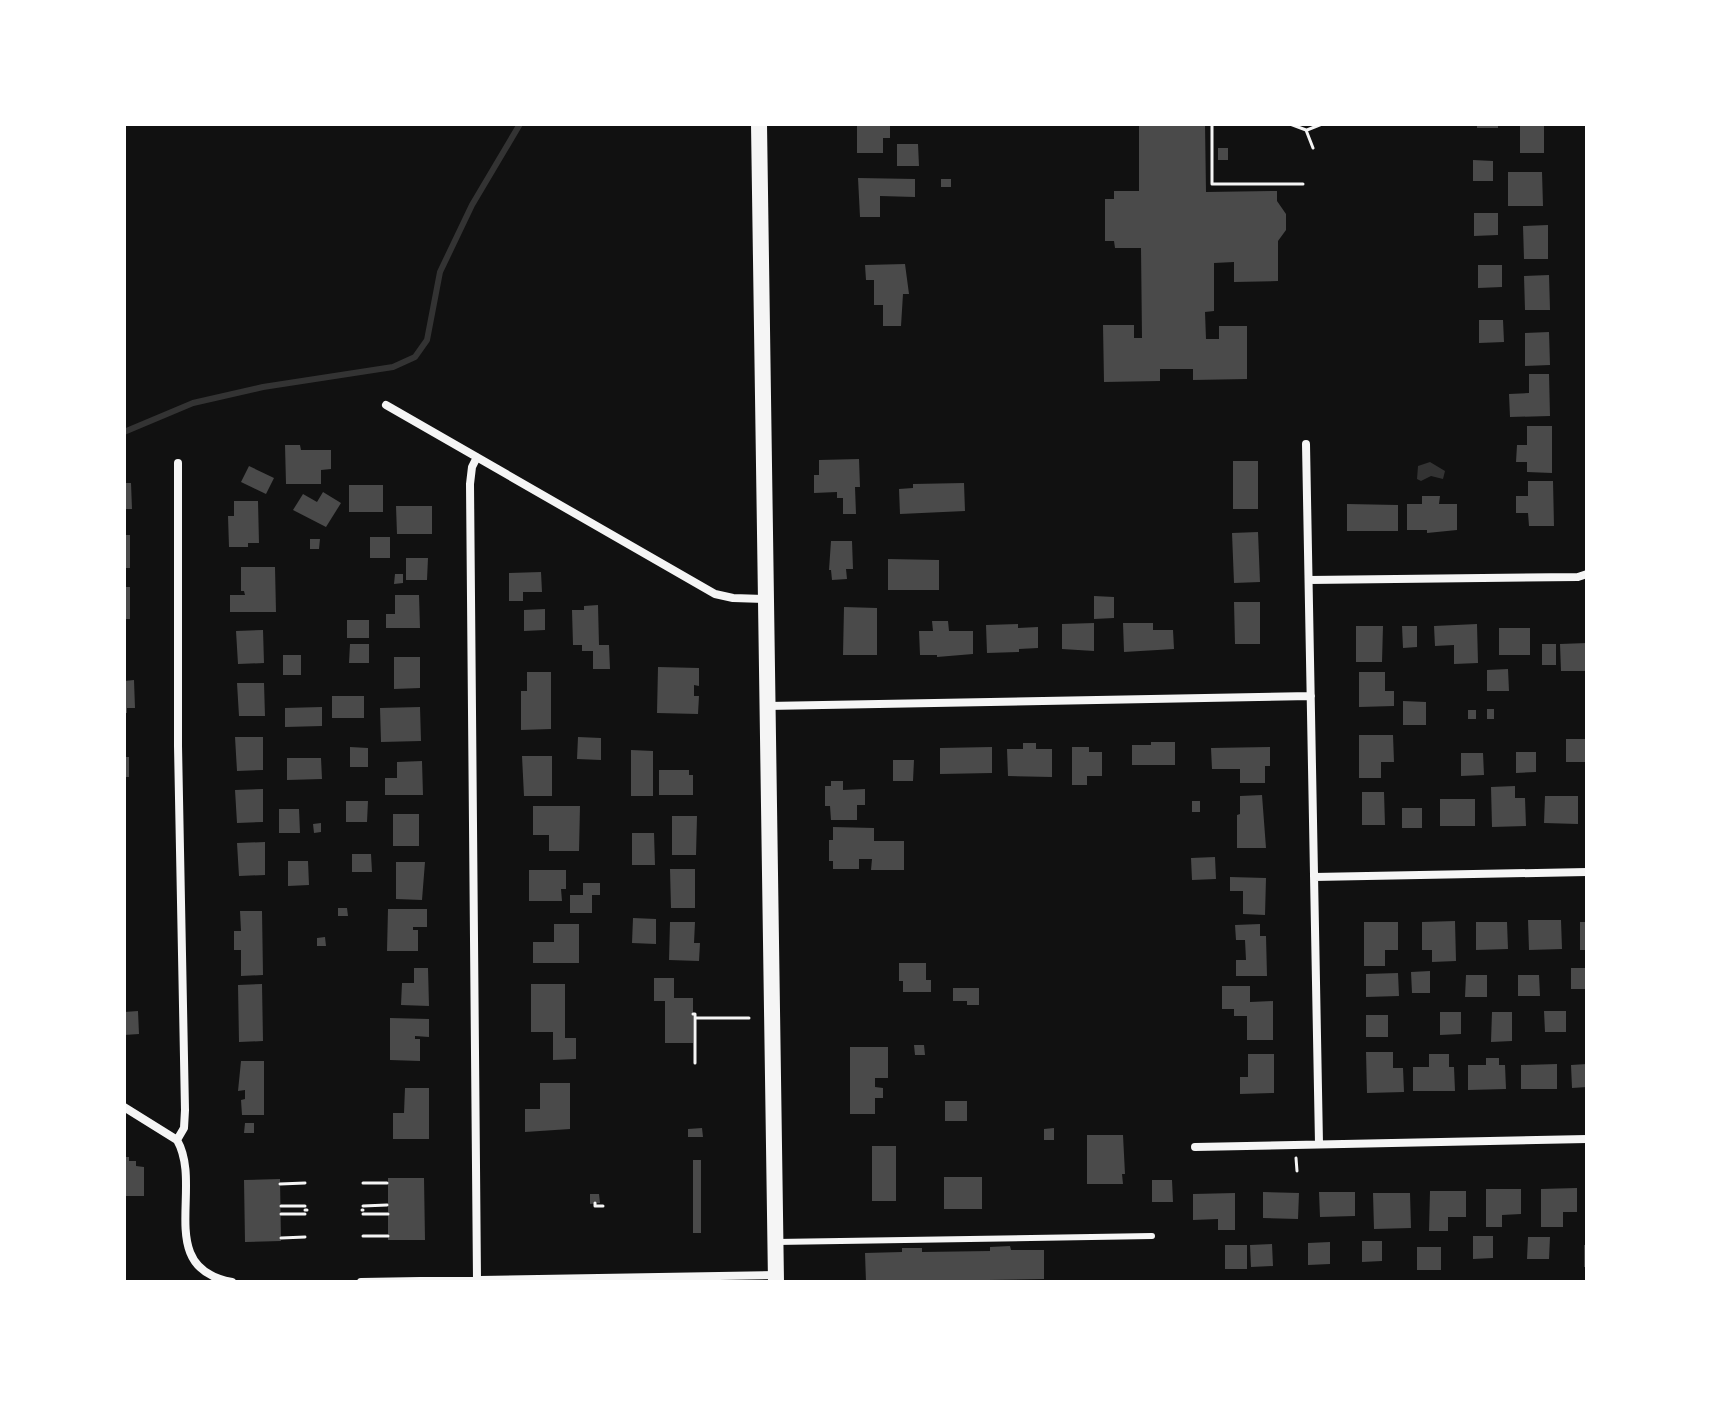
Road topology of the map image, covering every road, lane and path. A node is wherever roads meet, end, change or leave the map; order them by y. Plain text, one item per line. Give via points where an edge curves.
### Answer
1 (759, 124) edge
2 (1212, 124) edge
3 (1290, 124) edge
4 (1322, 124) edge
5 (1306, 130) junction
6 (1313, 148) dead end
7 (1303, 184) dead end
8 (386, 405) dead end
9 (1306, 444) dead end
10 (477, 457) junction
11 (178, 463) dead end
12 (1587, 574) edge
13 (1309, 580) junction
14 (765, 599) junction
15 (1311, 696) junction
16 (766, 706) junction
17 (1587, 872) edge
18 (1314, 877) junction
19 (749, 1018) dead end
20 (695, 1063) dead end
21 (124, 1107) edge
22 (1587, 1139) edge
23 (177, 1140) junction
24 (1319, 1144) junction
25 (1195, 1147) dead end
26 (1296, 1158) dead end
27 (1297, 1171) dead end
28 (305, 1183) dead end
29 (363, 1183) dead end
30 (387, 1183) dead end
31 (280, 1184) dead end
32 (595, 1203) dead end
33 (387, 1205) dead end
34 (281, 1206) dead end
35 (603, 1206) dead end
36 (281, 1214) dead end
37 (388, 1214) dead end
38 (363, 1236) dead end
39 (388, 1236) dead end
40 (1152, 1236) dead end
41 (305, 1237) dead end
42 (281, 1238) dead end
43 (776, 1242) junction
44 (776, 1279) edge
45 (477, 1280) junction
46 (512, 1281) edge
47 (232, 1282) edge
48 (361, 1282) edge

1 - 14 main road
2 - 7 path via 1212,184
3 - 5 path
4 - 5 path
5 - 6 path
8 - 10 street
9 - 13 street
10 - 14 street via 715,594
10 - 45 street via 470,496
11 - 23 street via 185,1110
12 - 13 street
13 - 15 street
14 - 16 main road
15 - 16 street
15 - 18 street
16 - 43 main road
17 - 18 street
18 - 24 street
19 - 20 path via 694,1016
21 - 23 street
22 - 24 street
23 - 47 street via 184,1153 185,1233 194,1260 207,1275
24 - 25 street
26 - 27 path
28 - 31 path
29 - 30 path
32 - 35 path
33 - 37 path via 363,1210
34 - 36 path via 306,1210
38 - 39 path
40 - 43 lane
41 - 42 path
43 - 44 main road
44 - 46 street
45 - 46 street
45 - 48 street

